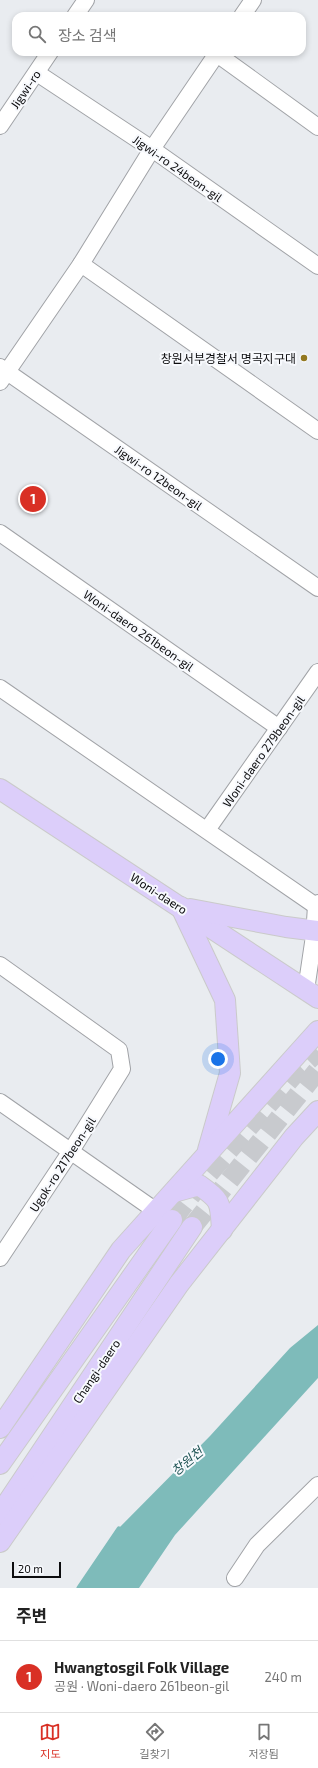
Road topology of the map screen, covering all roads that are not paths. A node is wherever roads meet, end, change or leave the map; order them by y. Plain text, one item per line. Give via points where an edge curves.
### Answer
1 (86, 0) edge
2 (253, 0) edge
3 (78, 12) edge
4 (245, 12) edge
5 (47, 56) edge
6 (216, 56) edge
7 (222, 56) edge
8 (37, 72) junction
9 (0, 126) edge
10 (318, 127) edge
11 (152, 150) junction
12 (81, 264) junction
13 (318, 266) edge
14 (2, 373) edge
15 (318, 431) edge
16 (0, 533) edge
17 (318, 588) edge
18 (318, 672) edge
19 (0, 688) edge
20 (279, 728) junction
21 (0, 789) edge
22 (207, 830) junction
23 (317, 904) edge
24 (181, 907) junction
25 (316, 930) edge
26 (0, 965) edge
27 (312, 994) edge
28 (318, 1031) edge
29 (0, 1102) edge
30 (318, 1110) edge
31 (318, 1126) edge
32 (294, 1137) junction
33 (71, 1152) junction
34 (207, 1154) junction
35 (174, 1192) junction
36 (164, 1216) junction
37 (192, 1227) tunnel mouth
38 (222, 1230) junction
39 (5, 1241) edge
40 (0, 1258) edge
41 (0, 1428) edge
42 (0, 1464) edge
43 (318, 1485) edge
44 (0, 1514) edge
45 (0, 1542) edge
46 (233, 1585) edge

1 - 3 street
2 - 4 street
5 - 8 street, Jigwi-ro
6 - 11 street
7 - 10 street
8 - 9 street, Jigwi-ro
8 - 11 street, Jigwi-ro 24beon-gil
11 - 12 street
11 - 13 street, Jigwi-ro 24beon-gil
12 - 14 street
12 - 15 street
14 - 17 street, Jigwi-ro 12beon-gil
16 - 20 street, Woni-daero 261beon-gil
18 - 20 street, Woni-daero 279beon-gil
19 - 22 street
20 - 22 street, Woni-daero 279beon-gil
21 - 24 main road, Woni-daero
22 - 23 street
23 - 25 street
24 - 25 main road via 286,927
24 - 27 main road, Woni-daero
24 - 34 main road via 225,1000 230,1073
25 - 27 street
26 - 33 street, Ugok-ro 217beon-gil via 119,1050 122,1068
28 - 34 main road
29 - 33 street
30 - 32 main road
31 - 32 main road
32 - 38 main road
33 - 36 street
33 - 39 street, Ugok-ro 217beon-gil
34 - 35 main road
35 - 36 main road
35 - 38 main road via 199,1185 216,1197
36 - 41 main road via 122,1250
36 - 42 main road, Changi-daero
37 - 44 main road, Changi-daero
38 - 45 main road via 179,1284
39 - 40 street, Ugok-ro 217beon-gil
43 - 46 street via 257,1545

